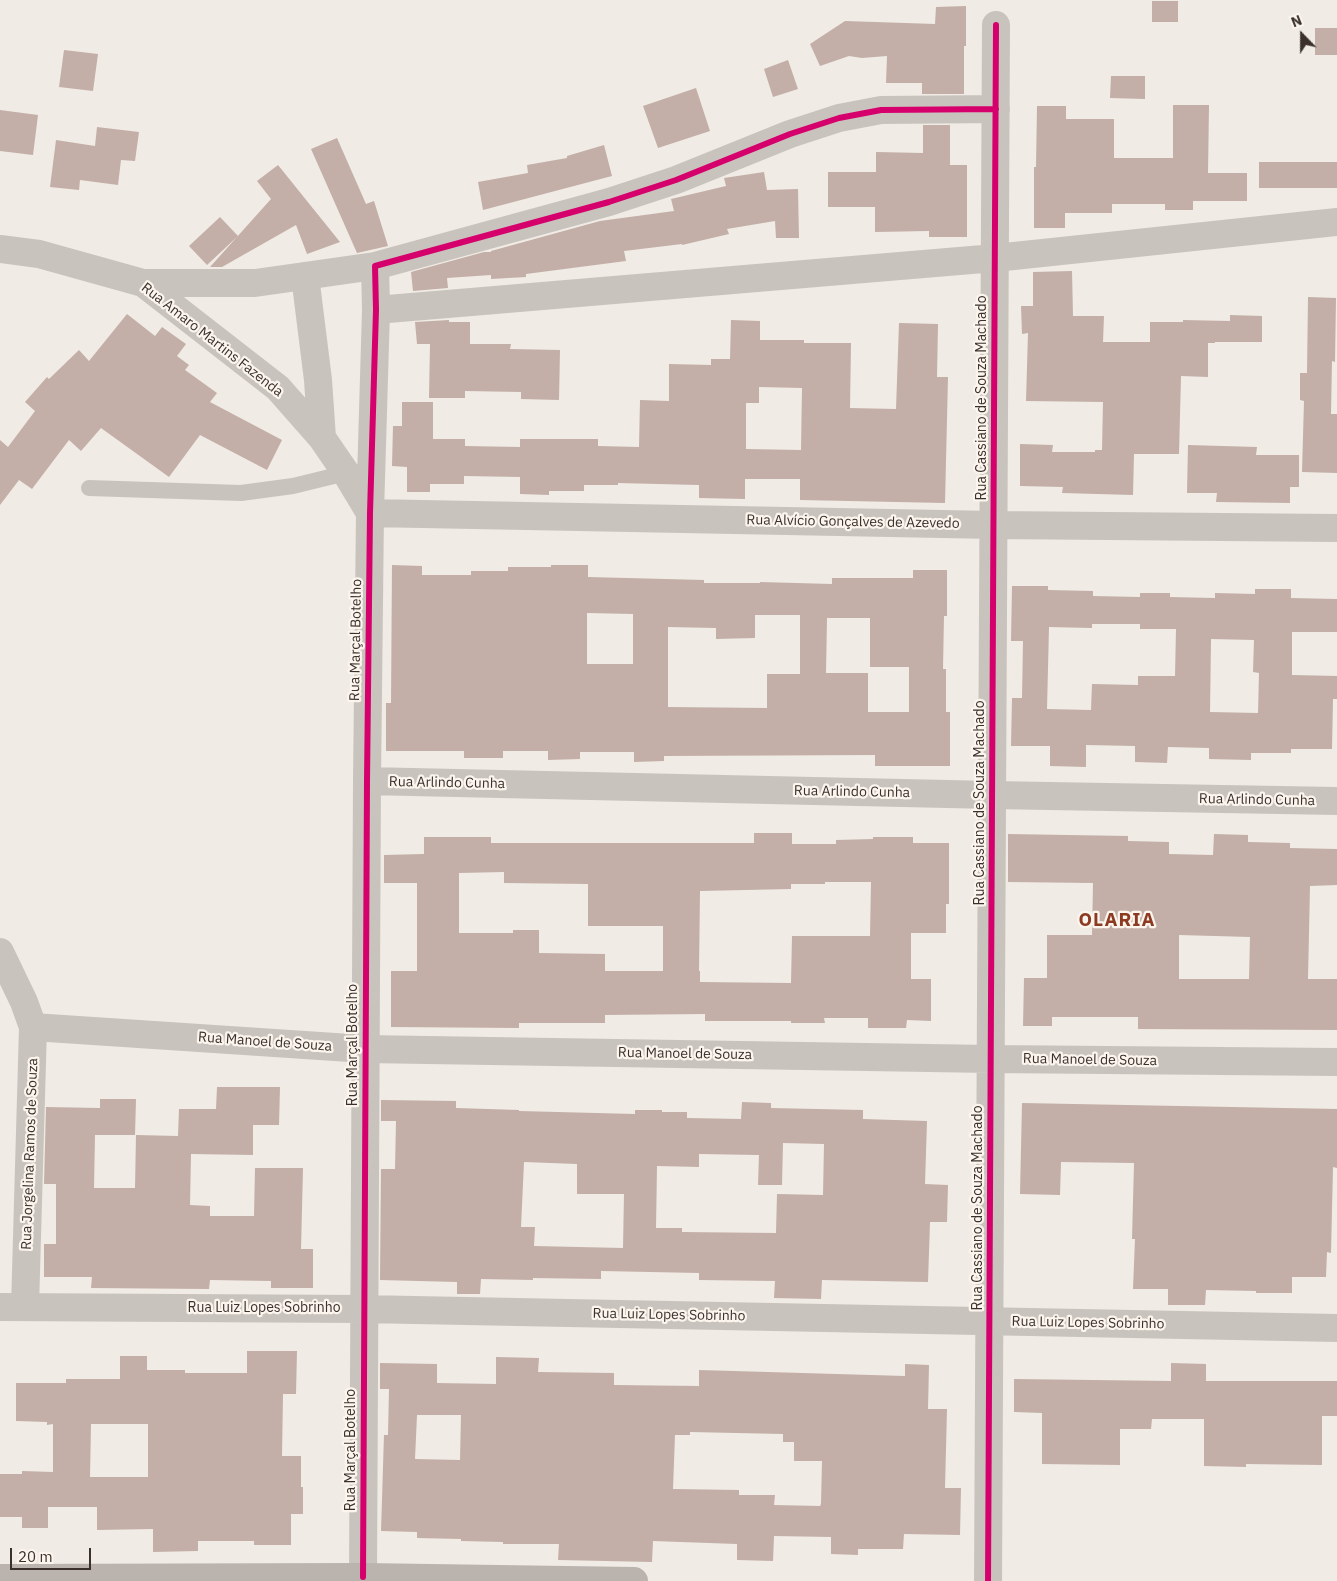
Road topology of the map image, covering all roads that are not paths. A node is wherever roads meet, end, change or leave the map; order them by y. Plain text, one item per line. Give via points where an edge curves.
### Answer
1 (996, 25) dead end
2 (996, 109) junction
3 (1337, 222) edge
4 (0, 249) edge
5 (995, 258) junction
6 (376, 266) junction
7 (305, 276) junction
8 (143, 283) junction
9 (376, 310) junction
10 (322, 438) junction
11 (346, 473) junction
12 (89, 488) dead end
13 (370, 513) junction
14 (994, 525) junction
15 (1337, 528) edge
16 (367, 781) junction
17 (992, 796) junction
18 (1337, 801) edge
19 (0, 952) edge
20 (29, 1014) junction
21 (365, 1049) junction
22 (991, 1059) junction
23 (1337, 1062) edge
24 (13, 1307) edge
25 (363, 1309) junction
26 (990, 1321) junction
27 (1337, 1328) edge
28 (363, 1577) junction
29 (0, 1578) edge
30 (634, 1581) edge
31 (988, 1581) edge

1 - 2 street, Rua Cassiano de Souza Machado
2 - 5 street, Rua Cassiano de Souza Machado
2 - 6 street via 881,110 839,118 609,202
3 - 5 street
4 - 8 street, Rua Amaro Martins Fazenda via 39,254
5 - 9 street
5 - 14 street, Rua Cassiano de Souza Machado
6 - 7 street
6 - 9 street, Rua Marçal Botelho
7 - 8 street via 255,283
7 - 10 street
8 - 10 street, Rua Amaro Martins Fazenda via 278,388
9 - 13 street, Rua Marçal Botelho
10 - 11 street, Rua Amaro Martins Fazenda
11 - 12 lane via 294,486 241,494
11 - 13 street, Rua Amaro Martins Fazenda
13 - 14 street, Rua Alvício Gonçalves de Azevedo
13 - 16 street, Rua Marçal Botelho
14 - 15 street, Rua Alvício Gonçalves de Azevedo
14 - 17 street, Rua Cassiano de Souza Machado
16 - 17 street, Rua Arlindo Cunha
16 - 21 street, Rua Marçal Botelho
17 - 18 street, Rua Arlindo Cunha
17 - 22 street, Rua Cassiano de Souza Machado
19 - 20 street
20 - 21 street, Rua Manoel de Souza
20 - 24 street, Rua Jorgelina Ramos de Souza
21 - 22 street, Rua Manoel de Souza
21 - 25 street, Rua Marçal Botelho
22 - 23 street, Rua Manoel de Souza
22 - 26 street, Rua Cassiano de Souza Machado
24 - 25 street, Rua Luiz Lopes Sobrinho
25 - 26 street, Rua Luiz Lopes Sobrinho
25 - 28 street, Rua Marçal Botelho
26 - 27 street, Rua Luiz Lopes Sobrinho
26 - 31 street, Rua Cassiano de Souza Machado
28 - 29 main road
28 - 30 main road

